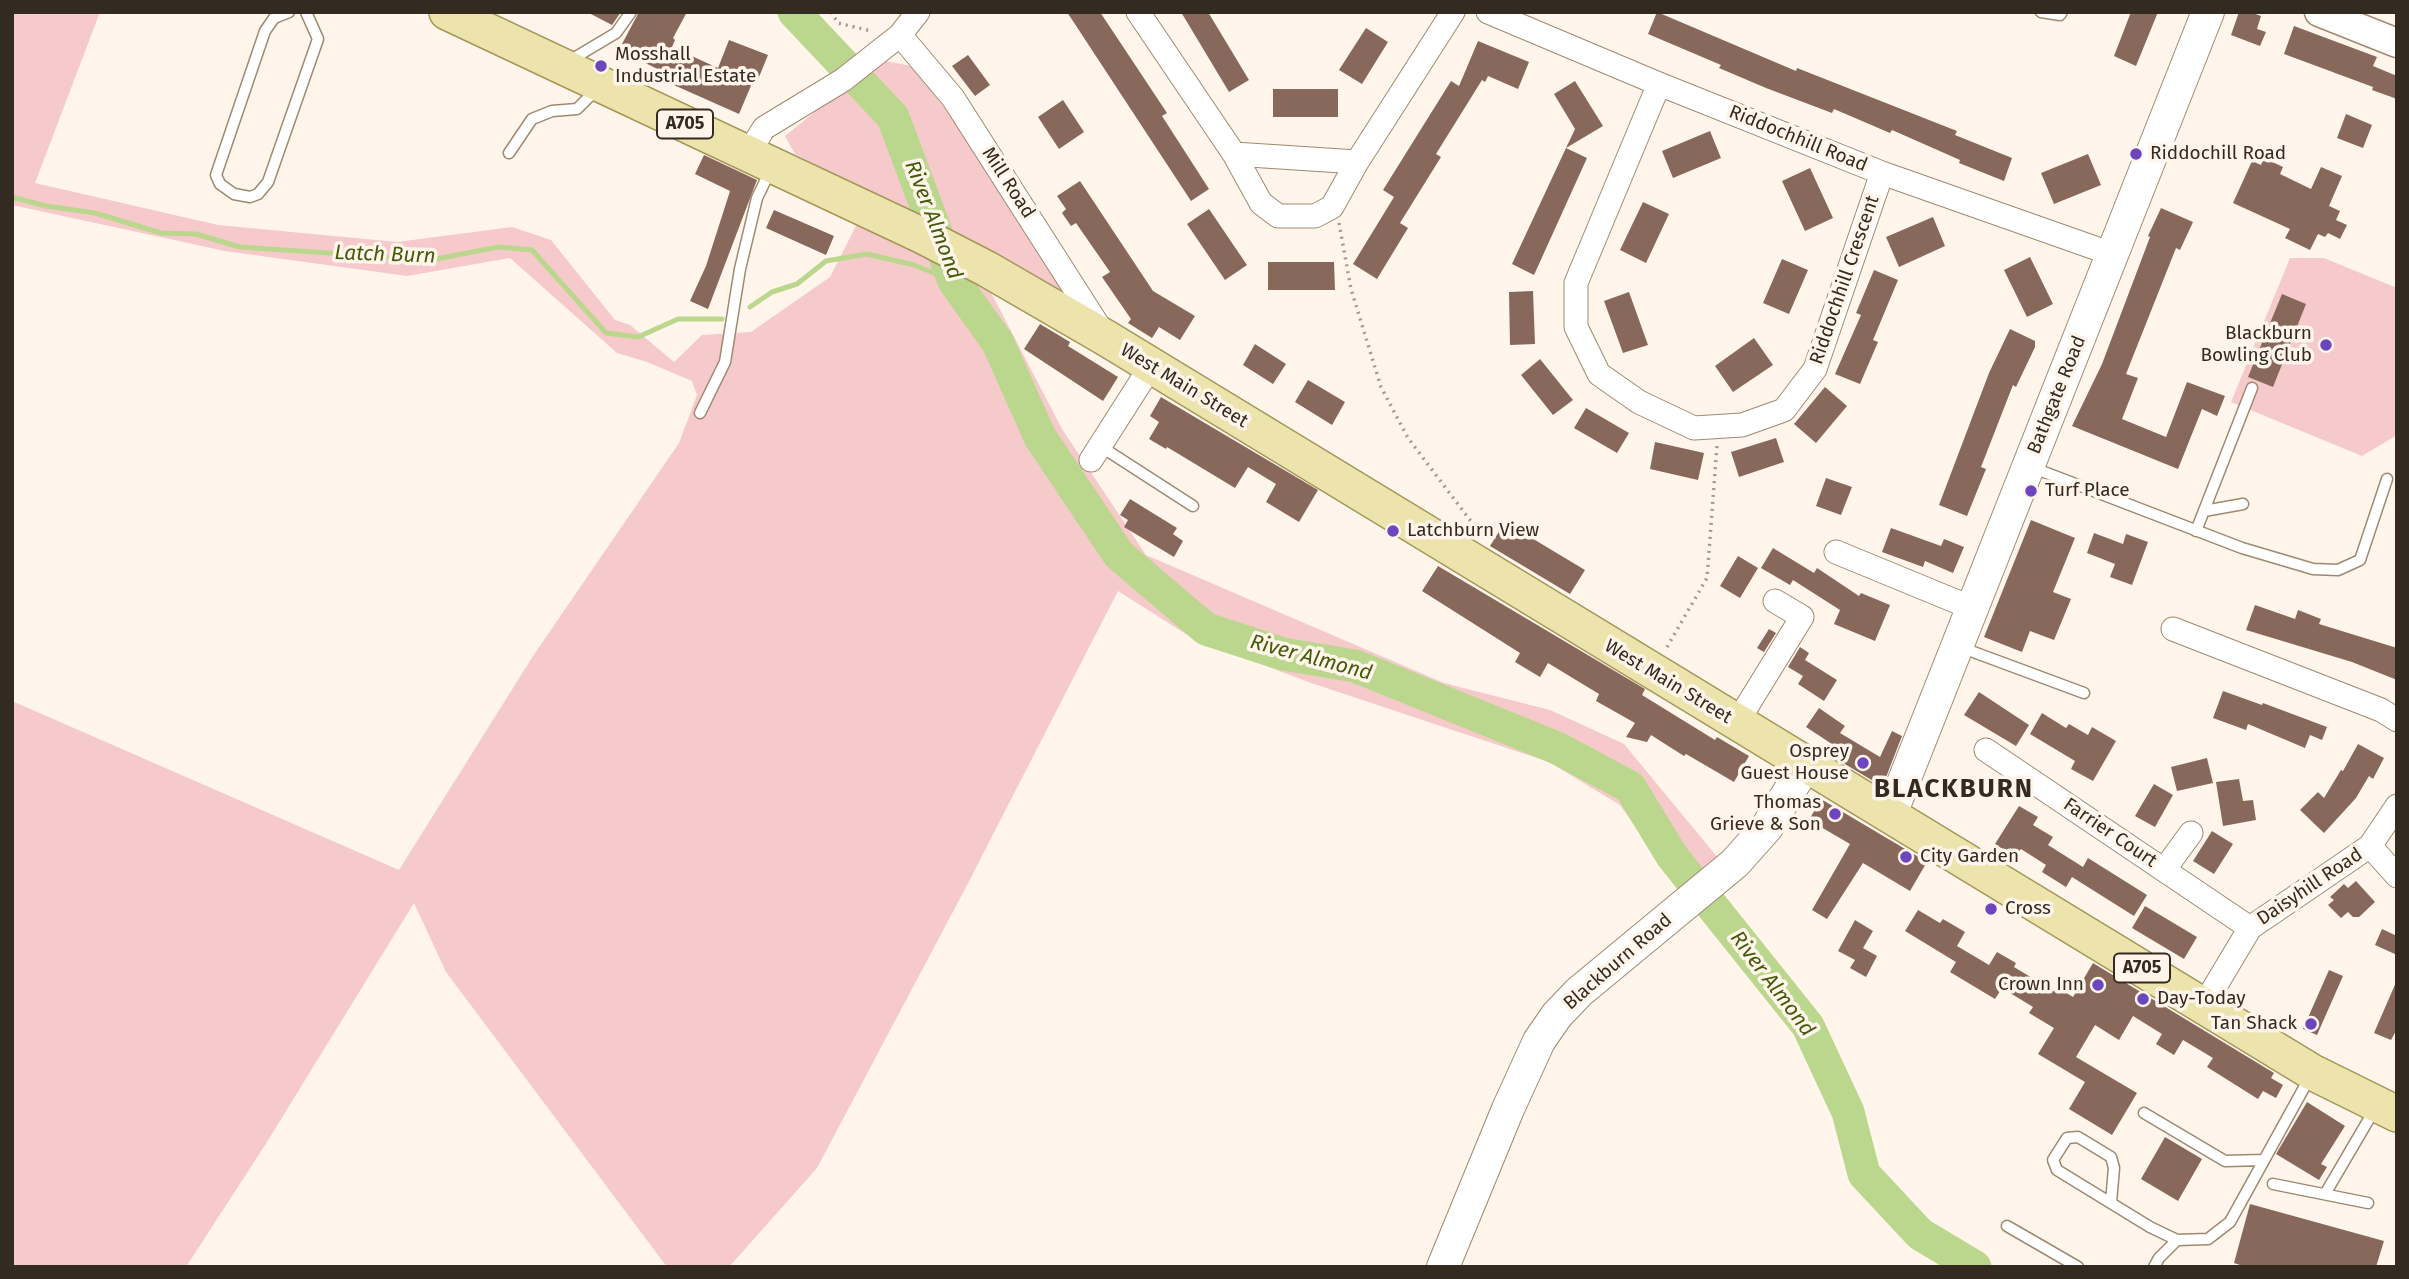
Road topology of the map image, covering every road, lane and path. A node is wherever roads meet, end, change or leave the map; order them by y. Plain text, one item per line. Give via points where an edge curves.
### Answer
1 (289, 12) edge
2 (306, 12) edge
3 (447, 12) edge
4 (631, 12) edge
5 (831, 12) edge
6 (918, 12) edge
7 (1138, 12) edge
8 (1453, 12) edge
9 (1488, 12) edge
10 (2040, 12) edge
11 (2062, 12) edge
12 (2208, 12) edge
13 (2319, 12) edge
14 (900, 35) junction
15 (2397, 43) edge
16 (560, 66) junction
17 (595, 82) junction
18 (1658, 84) junction
19 (509, 153) dead end
20 (1234, 154) junction
21 (760, 160) junction
22 (1357, 162) junction
23 (1882, 173) junction
24 (1332, 206) junction
25 (2112, 254) junction
26 (1106, 338) junction
27 (1151, 366) junction
28 (2252, 388) dead end
29 (700, 413) dead end
30 (1718, 426) junction
31 (1095, 453) joint
32 (2028, 466) junction
33 (2387, 479) dead end
34 (2243, 504) dead end
35 (1193, 506) dead end
36 (2204, 511) junction
37 (2196, 531) junction
38 (1486, 544) dead end
39 (1836, 552) dead end
40 (1775, 601) dead end
41 (1972, 608) junction
42 (2174, 629) dead end
43 (1957, 646) junction
44 (1652, 672) junction
45 (2084, 693) dead end
46 (2397, 720) edge
47 (1736, 724) junction
48 (1986, 750) dead end
49 (1805, 766) junction
50 (2397, 806) edge
51 (1890, 816) junction
52 (2191, 833) dead end
53 (2370, 846) junction
54 (2164, 870) junction
55 (2397, 876) edge
56 (2250, 928) junction
57 (2204, 1006) junction
58 (2312, 1072) junction
59 (2387, 1109) edge
60 (2144, 1113) dead end
61 (2263, 1160) junction
62 (2273, 1184) dead end
63 (2325, 1194) junction
64 (2110, 1202) junction
65 (2368, 1203) dead end
66 (2007, 1226) dead end
67 (2177, 1241) junction
68 (1443, 1267) edge
69 (2078, 1267) edge
70 (2154, 1267) edge

1 - 2 lane via 274,18 265,31 216,174 220,184 234,194 250,197 268,182 318,39
3 - 16 main road, West Main Street / A705
4 - 16 lane via 616,33
5 - 14 path via 838,23
6 - 14 street
7 - 20 street
8 - 22 street
9 - 18 street, Riddochhill Road
10 - 11 lane
12 - 25 main road, Bathgate Road
13 - 15 street
14 - 21 street via 843,80 764,128
14 - 26 street, Mill Road via 953,97
16 - 17 main road, West Main Street / A705
17 - 19 lane via 590,96 577,109 532,119
17 - 21 main road, West Main Street / A705
18 - 23 street, Riddochhill Road
18 - 30 street, Riddochhill Crescent via 1576,283 1576,327 1599,374 1639,402 1694,428
20 - 22 street
20 - 24 street via 1261,204 1278,216 1315,216
21 - 26 main road, West Main Street / A705 via 923,236
21 - 29 lane via 757,198 725,362
22 - 24 street
23 - 25 street, Riddochhill Road
23 - 30 street, Riddochhill Crescent via 1815,369 1784,410 1742,425
24 - 38 path via 1337,211 1351,289 1381,387 1408,438
25 - 32 main road, Bathgate Road
26 - 27 main road, West Main Street / A705
27 - 31 street
27 - 44 main road, West Main Street / A705
28 - 36 lane
30 - 44 path via 1707,578
31 - 35 lane
32 - 37 lane
32 - 41 main road, Bathgate Road
33 - 37 lane via 2360,560 2338,570 2312,569
34 - 36 lane
36 - 37 lane
39 - 41 street
40 - 47 street via 1802,617
41 - 43 main road, Bathgate Road
42 - 46 street
43 - 45 lane
43 - 51 main road, Bathgate Road
44 - 47 main road, West Main Street / A705
47 - 49 main road, West Main Street / A705
48 - 54 street, Farrier Court
49 - 51 main road, West Main Street / A705
49 - 68 main road, Blackburn Road via 1767,827 1735,863 1557,1015 1539,1041 1508,1109
50 - 53 street, Daisyhill Road
51 - 57 main road, A705
52 - 54 street, Farrier Court
53 - 55 street
53 - 56 street, Daisyhill Road
54 - 56 street, Farrier Court
56 - 57 street, Daisyhill Road
57 - 58 main road, A705
58 - 59 main road, A705
58 - 61 lane
59 - 63 lane
60 - 61 lane via 2225,1161
61 - 67 lane via 2230,1222 2208,1238
62 - 63 lane
63 - 65 lane
64 - 64 lane via 2057,1170 2053,1160 2067,1138 2078,1137 2111,1157
64 - 67 lane
66 - 69 lane
67 - 70 lane

